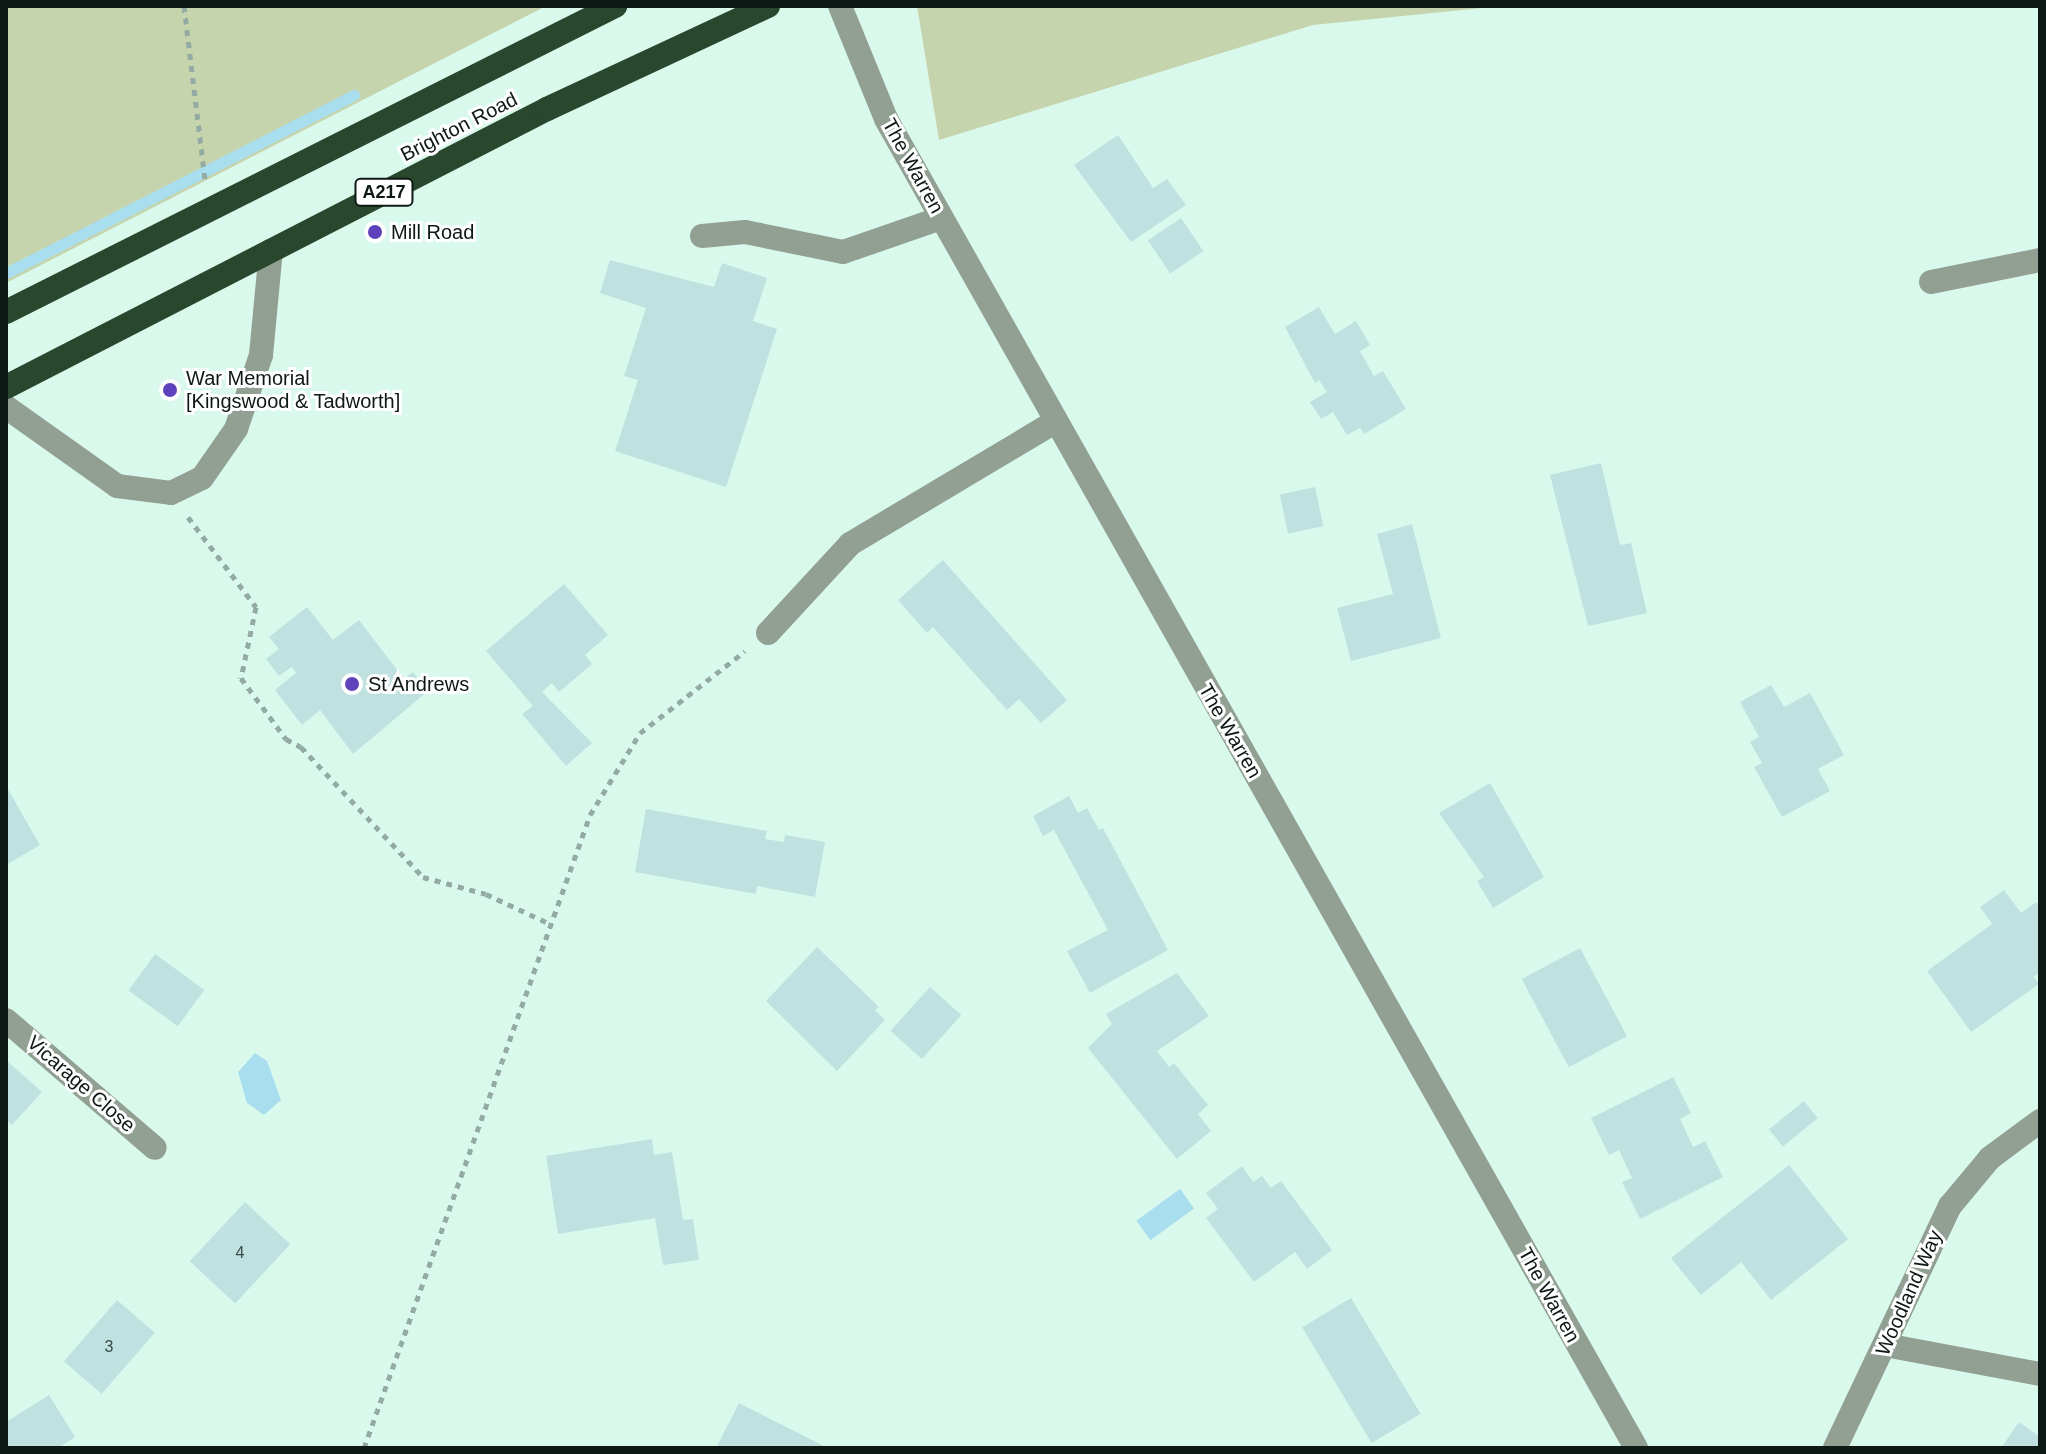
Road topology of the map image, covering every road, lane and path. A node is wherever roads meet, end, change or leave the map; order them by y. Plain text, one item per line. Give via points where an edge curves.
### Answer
1 (184, 6) edge
2 (615, 6) edge
3 (768, 6) edge
4 (840, 6) edge
5 (204, 165) dead end
6 (941, 218) junction
7 (702, 236) dead end
8 (271, 250) junction
9 (2040, 260) edge
10 (1931, 282) dead end
11 (6, 312) edge
12 (6, 387) edge
13 (6, 407) edge
14 (1055, 422) junction
15 (171, 493) junction
16 (768, 633) joint
17 (548, 923) junction
18 (6, 1020) edge
19 (2040, 1121) edge
20 (155, 1148) dead end
21 (1885, 1345) junction
22 (2040, 1374) edge
23 (364, 1448) edge
24 (1636, 1448) edge
25 (1835, 1448) edge

1 - 5 path
2 - 11 highway, Brighton Road
3 - 8 highway, Brighton Road / A217 via 547,109
4 - 6 street, The Warren via 886,119
6 - 7 street via 843,252 745,232
6 - 14 street, The Warren
8 - 12 highway, Brighton Road / A217
8 - 15 street via 267,325 236,429 202,478
9 - 10 street
13 - 15 street via 117,486 142,494
14 - 16 street via 850,544
14 - 24 street, The Warren
15 - 17 path via 256,607 241,678 286,739 301,747 423,877 486,894
16 - 17 path via 640,733 590,815
17 - 23 path
18 - 20 street, Vicarage Close
19 - 21 street, Woodland Way via 1990,1158 1950,1206
21 - 22 street
21 - 25 street, Woodland Way

